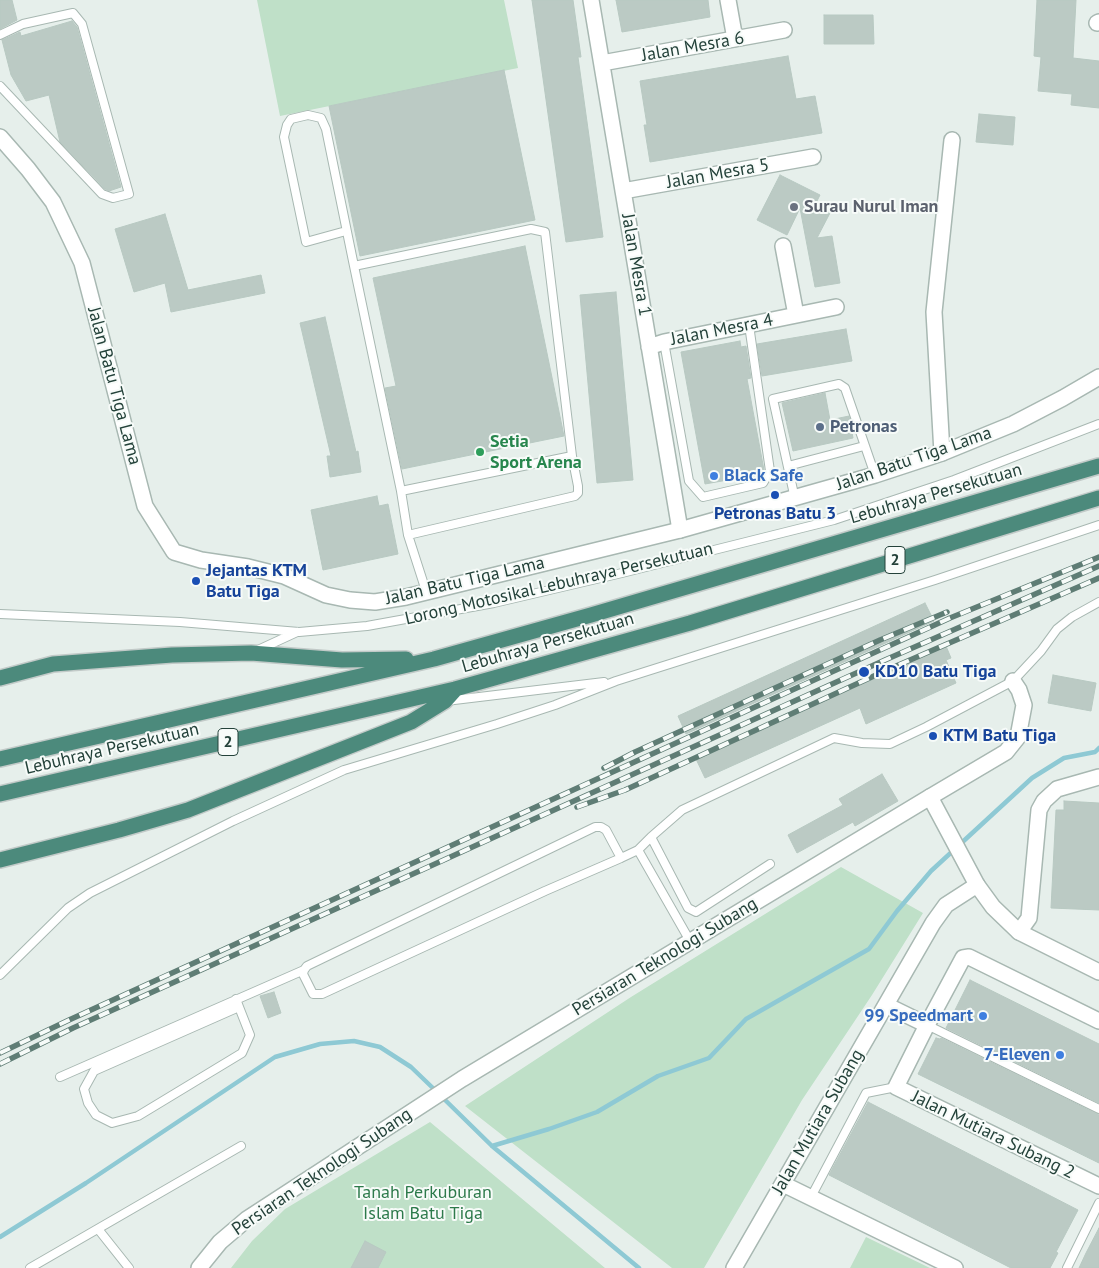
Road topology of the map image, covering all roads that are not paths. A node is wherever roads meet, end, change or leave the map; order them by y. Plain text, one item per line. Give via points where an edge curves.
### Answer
1 (591, 0) edge
2 (728, 0) edge
3 (784, 30) dead end
4 (0, 35) edge
5 (735, 39) junction
6 (602, 63) junction
7 (0, 86) edge
8 (0, 136) edge
9 (952, 140) dead end
10 (813, 157) dead end
11 (623, 191) junction
12 (346, 231) junction
13 (783, 246) dead end
14 (354, 266) junction
15 (836, 307) dead end
16 (796, 315) junction
17 (749, 325) junction
18 (656, 344) junction
19 (1099, 377) edge
20 (1099, 424) edge
21 (864, 446) junction
22 (942, 453) junction
23 (572, 456) junction
24 (788, 466) junction
25 (1099, 466) edge
26 (875, 475) junction
27 (401, 491) junction
28 (1099, 498) edge
29 (795, 499) junction
30 (1099, 525) edge
31 (680, 530) junction
32 (408, 535) junction
33 (426, 591) junction
34 (1099, 602) edge
35 (0, 614) edge
36 (299, 632) junction
37 (251, 653) junction
38 (434, 659) junction
39 (53, 664) junction
40 (0, 670) edge
41 (0, 678) edge
42 (616, 680) junction
43 (1013, 681) junction
44 (455, 690) junction
45 (445, 701) junction
46 (0, 759) edge
47 (1099, 776) edge
48 (0, 794) edge
49 (930, 797) junction
50 (651, 836) junction
51 (638, 850) junction
52 (621, 858) junction
53 (0, 860) edge
54 (770, 864) dead end
55 (977, 885) junction
56 (1019, 932) junction
57 (690, 941) junction
58 (304, 970) junction
59 (1099, 972) edge
60 (0, 975) edge
61 (237, 1003) junction
62 (886, 1005) junction
63 (1099, 1021) edge
64 (927, 1025) junction
65 (60, 1076) dead end
66 (896, 1087) junction
67 (1099, 1109) edge
68 (241, 1146) dead end
69 (783, 1184) junction
70 (1099, 1186) edge
71 (810, 1197) junction
72 (1099, 1203) edge
73 (98, 1228) junction
74 (30, 1268) edge
75 (129, 1268) edge
76 (199, 1268) edge
77 (734, 1268) edge
78 (955, 1268) edge
79 (1067, 1268) edge

1 - 6 street, Jalan Mesra 1
2 - 5 street
3 - 5 street, Jalan Mesra 6
4 - 7 lane via 23,24 73,13 82,24 129,194 113,198 102,194
5 - 6 street, Jalan Mesra 6
6 - 11 street, Jalan Mesra 1
8 - 33 street, Jalan Batu Tiga Lama via 53,202 82,263 145,506 174,552 284,576 326,595 350,600 375,602
9 - 22 street via 934,312
10 - 11 street, Jalan Mesra 5
11 - 18 street, Jalan Mesra 1
12 - 12 lane via 326,129 321,118 308,115 291,119 284,137 306,242
12 - 14 lane
13 - 16 street, Jalan Mesra 4
14 - 23 lane via 531,229 545,232
14 - 27 lane
15 - 16 street, Jalan Mesra 4
16 - 17 street, Jalan Mesra 4
17 - 18 street, Jalan Mesra 4
17 - 18 lane via 770,471 763,483 703,497 689,481
18 - 31 street, Jalan Mesra 1
19 - 22 street, Jalan Batu Tiga Lama via 1013,424
20 - 36 lane, Lorong Motosikal Lebuhraya Persekutuan via 954,480 824,522 494,603 367,626
21 - 24 lane
21 - 24 lane via 845,388 839,384 773,399
21 - 26 lane
22 - 26 street, Jalan Batu Tiga Lama
23 - 27 lane
23 - 32 lane via 578,486 575,496
24 - 29 lane
25 - 38 highway, Lebuhraya Persekutuan / 2
26 - 29 street, Jalan Batu Tiga Lama
27 - 32 lane
28 - 44 highway, Lebuhraya Persekutuan / 2 via 690,623
29 - 31 street, Jalan Batu Tiga Lama
30 - 42 lane
31 - 33 street, Jalan Batu Tiga Lama
32 - 33 lane
34 - 43 lane via 1057,629
35 - 36 lane, Lorong Motosikal Lebuhraya Persekutuan via 180,622
36 - 37 lane
37 - 38 highway via 342,660
37 - 39 highway
38 - 46 highway, Lebuhraya Persekutuan / 2
39 - 40 highway
39 - 41 highway
42 - 45 lane
42 - 60 lane via 556,705 344,770 233,821 90,892 68,908
43 - 49 street, Persiaran Teknologi Subang via 1024,705 1018,737 1006,752
43 - 50 lane via 890,744 834,738 682,810
44 - 45 highway
44 - 48 highway, Lebuhraya Persekutuan / 2
45 - 53 highway via 411,722 188,810
47 - 56 street via 1057,789 1039,810 1029,918
49 - 55 street
49 - 57 street, Persiaran Teknologi Subang
50 - 51 lane
50 - 54 lane via 688,908 696,912
51 - 52 lane
51 - 57 lane
52 - 58 lane via 322,994 313,994
52 - 58 lane via 606,830 595,828
55 - 56 street via 993,907
55 - 62 street, Jalan Mutiara Subang via 946,905
56 - 59 street
57 - 76 street, Persiaran Teknologi Subang via 462,1079 247,1219 220,1242
58 - 61 lane
61 - 61 lane via 250,1035 242,1053 138,1116 112,1123 96,1116 84,1089 94,1071
61 - 65 lane
62 - 64 street
62 - 69 street, Jalan Mutiara Subang
63 - 64 street, Jalan Mutiara Subang 2 via 969,957 963,958
64 - 66 street, Jalan Mutiara Subang 2
64 - 67 lane
66 - 70 street, Jalan Mutiara Subang 2
66 - 71 lane via 866,1093
68 - 73 lane
69 - 71 street
69 - 77 street, Jalan Mutiara Subang
71 - 78 street
72 - 79 lane
73 - 74 lane
73 - 75 lane

